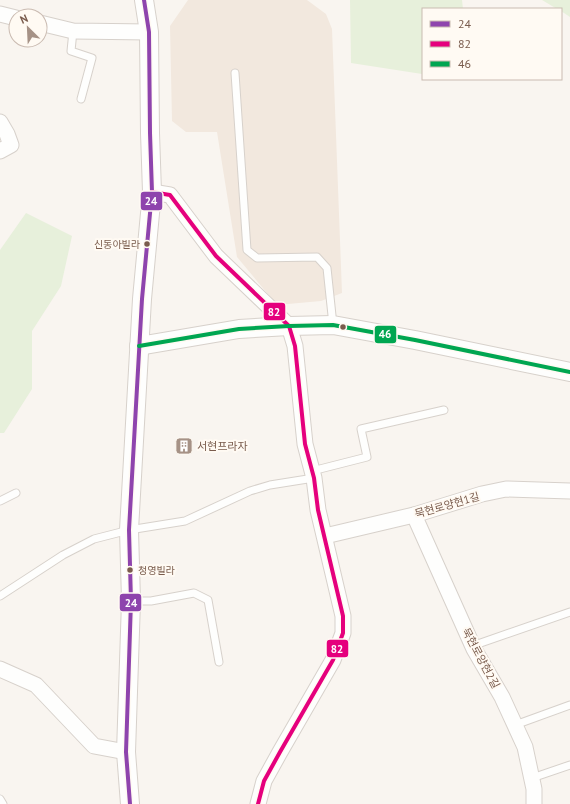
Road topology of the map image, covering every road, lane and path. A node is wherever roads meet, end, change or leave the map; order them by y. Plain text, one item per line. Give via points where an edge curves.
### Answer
1 (144, 0) edge
2 (48, 25) edge
3 (73, 31) junction
4 (149, 32) junction
5 (234, 73) dead end
6 (81, 100) dead end
7 (0, 122) edge
8 (0, 151) edge
9 (152, 192) junction
10 (333, 325) junction
11 (289, 326) junction
12 (140, 346) junction
13 (570, 372) edge
14 (444, 410) dead end
15 (313, 475) junction
16 (570, 490) edge
17 (16, 493) dead end
18 (0, 501) edge
19 (414, 515) junction
20 (130, 530) junction
21 (325, 536) junction
22 (0, 596) edge
23 (131, 601) junction
24 (570, 612) edge
25 (472, 646) junction
26 (219, 662) dead end
27 (0, 669) edge
28 (570, 705) edge
29 (515, 725) junction
30 (126, 752) junction
31 (570, 765) edge
32 (532, 778) junction
33 (0, 799) edge
34 (3, 804) edge
35 (130, 804) edge
36 (258, 804) edge
37 (534, 804) edge

1 - 4 street
2 - 3 street
3 - 4 street
3 - 6 lane via 71,51 92,58
4 - 9 street
5 - 10 lane via 247,250 257,258 317,257 326,268
7 - 8 street via 10,145
9 - 11 street via 170,195 216,256
9 - 12 street
10 - 11 street
10 - 13 street
11 - 12 street via 239,329
11 - 15 street via 295,346 305,444
12 - 20 street
14 - 15 lane via 361,429 368,457
15 - 20 lane via 250,491 185,520
15 - 21 street
16 - 19 street, 묵현로양현1길 via 506,489
17 - 18 lane
19 - 21 street, 묵현로양현1길
19 - 25 street, 묵현로양현2길
20 - 22 lane via 94,539 63,555
20 - 23 street
21 - 36 street via 343,616 344,633 333,660 264,781
23 - 26 lane via 151,601 194,593 208,600
23 - 30 street
24 - 25 lane
25 - 29 street, 묵현로양현2길
27 - 30 street via 36,685 94,746
28 - 29 lane
29 - 32 street, 묵현로양현2길 via 525,747
30 - 35 street
31 - 32 lane
32 - 37 street, 묵현로양현2길
33 - 34 lane

